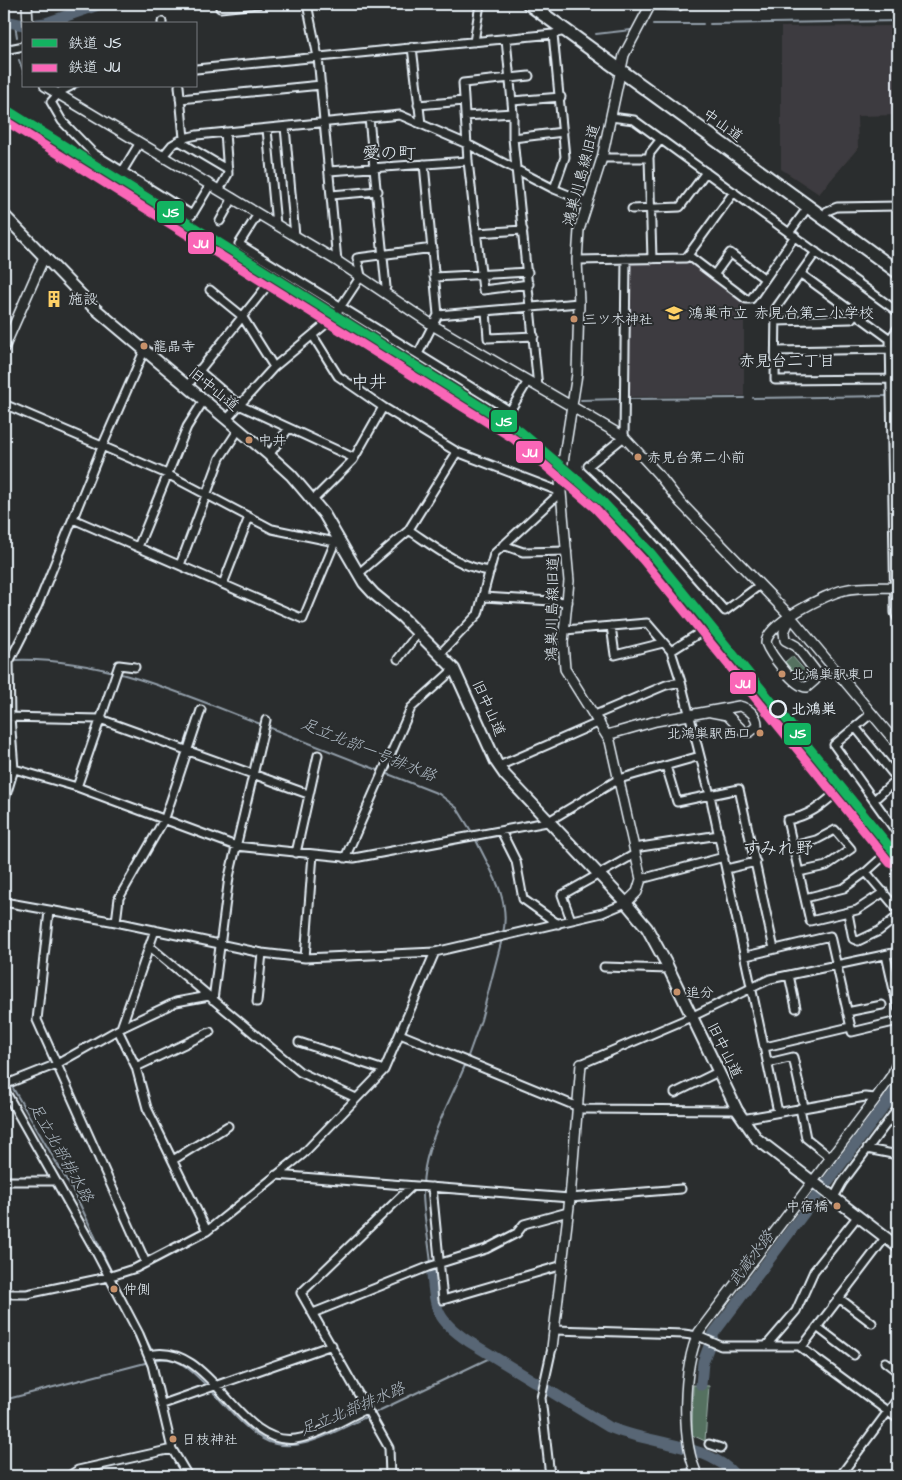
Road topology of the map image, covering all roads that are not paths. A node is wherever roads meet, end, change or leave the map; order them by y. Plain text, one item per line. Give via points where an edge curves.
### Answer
1 (258, 4) edge
2 (308, 4) edge
3 (480, 4) edge
4 (529, 4) edge
5 (540, 4) edge
6 (650, 4) edge
7 (682, 4) edge
8 (28, 6) edge
9 (220, 8) dead end
10 (28, 22) edge
11 (560, 32) junction
12 (506, 39) junction
13 (474, 42) junction
14 (22, 46) edge
15 (412, 47) junction
16 (4, 50) edge
17 (318, 57) junction
18 (622, 66) junction
19 (198, 69) edge
20 (529, 76) dead end
21 (510, 78) junction
22 (322, 85) junction
23 (48, 88) edge
24 (66, 88) edge
25 (179, 88) edge
26 (58, 95) junction
27 (561, 97) junction
28 (180, 99) junction
29 (464, 101) junction
30 (512, 101) junction
31 (418, 106) junction
32 (514, 113) junction
33 (465, 116) junction
34 (611, 117) junction
35 (370, 118) junction
36 (324, 124) junction
37 (421, 124) junction
38 (285, 127) junction
39 (267, 129) junction
40 (225, 132) junction
41 (563, 132) junction
42 (513, 138) junction
43 (182, 139) junction
44 (661, 139) junction
45 (139, 144) junction
46 (467, 144) junction
47 (163, 156) junction
48 (602, 158) junction
49 (649, 158) junction
50 (468, 161) junction
51 (424, 164) junction
52 (376, 167) junction
53 (228, 170) junction
54 (516, 170) junction
55 (328, 171) junction
56 (122, 172) junction
57 (706, 172) junction
58 (210, 185) junction
59 (554, 189) junction
60 (219, 190) junction
61 (378, 191) junction
62 (734, 192) junction
63 (331, 195) junction
64 (233, 198) junction
65 (586, 202) junction
66 (898, 206) edge
67 (808, 207) junction
68 (651, 208) junction
69 (632, 209) dead end
70 (827, 211) junction
71 (258, 214) junction
72 (4, 215) edge
73 (220, 220) dead end
74 (276, 225) junction
75 (523, 230) junction
76 (476, 233) junction
77 (792, 235) junction
78 (295, 236) junction
79 (433, 248) junction
80 (816, 252) junction
81 (384, 254) junction
82 (689, 256) junction
83 (44, 257) junction
84 (626, 259) junction
85 (652, 259) junction
86 (577, 260) junction
87 (337, 261) junction
88 (898, 263) edge
89 (528, 272) junction
90 (898, 272) edge
91 (801, 274) junction
92 (480, 275) junction
93 (714, 275) junction
94 (361, 276) junction
95 (434, 278) junction
96 (765, 280) junction
97 (270, 282) dead end
98 (529, 284) junction
99 (210, 290) dead end
100 (384, 292) junction
101 (579, 303) junction
102 (342, 307) junction
103 (531, 307) junction
104 (486, 311) junction
105 (898, 312) edge
106 (856, 314) junction
107 (438, 315) junction
108 (242, 316) junction
109 (776, 321) junction
110 (434, 326) junction
111 (898, 328) edge
112 (312, 336) junction
113 (534, 336) junction
114 (890, 339) junction
115 (4, 348) edge
116 (891, 349) junction
117 (144, 351) junction
118 (776, 351) junction
119 (418, 354) junction
120 (274, 367) junction
121 (198, 370) junction
122 (892, 379) junction
123 (528, 381) junction
124 (187, 386) junction
125 (538, 387) junction
126 (204, 400) junction
127 (4, 404) edge
128 (239, 405) junction
129 (572, 406) junction
130 (383, 407) junction
131 (226, 418) junction
132 (289, 428) junction
133 (238, 429) junction
134 (624, 437) junction
135 (102, 447) junction
136 (457, 452) junction
137 (269, 455) junction
138 (354, 458) junction
139 (167, 474) junction
140 (561, 492) junction
141 (206, 494) junction
142 (314, 500) junction
143 (249, 517) junction
144 (73, 519) junction
145 (409, 530) junction
146 (337, 541) junction
147 (503, 545) junction
148 (138, 547) junction
149 (567, 551) junction
150 (180, 565) junction
151 (490, 571) junction
152 (358, 574) junction
153 (223, 584) junction
154 (760, 585) junction
155 (897, 587) edge
156 (484, 597) junction
157 (568, 602) junction
158 (791, 617) junction
159 (898, 619) edge
160 (611, 626) junction
161 (565, 630) junction
162 (418, 633) junction
163 (663, 642) junction
164 (671, 651) junction
165 (440, 654) junction
166 (398, 659) dead end
167 (135, 667) dead end
168 (454, 669) junction
169 (681, 682) junction
170 (201, 710) dead end
171 (711, 712) junction
172 (872, 713) junction
173 (689, 715) junction
174 (7, 717) edge
175 (597, 718) junction
176 (100, 719) junction
177 (266, 721) dead end
178 (855, 727) junction
179 (607, 735) junction
180 (898, 746) edge
181 (188, 751) junction
182 (318, 755) dead end
183 (700, 756) junction
184 (4, 766) edge
185 (499, 766) junction
186 (666, 766) junction
187 (14, 769) junction
188 (252, 775) junction
189 (620, 779) junction
190 (898, 779) edge
191 (77, 787) junction
192 (838, 792) junction
193 (308, 794) junction
194 (710, 796) junction
195 (874, 800) junction
196 (4, 802) edge
197 (165, 818) junction
198 (547, 822) junction
199 (500, 831) junction
200 (898, 834) edge
201 (719, 835) junction
202 (236, 846) junction
203 (793, 846) junction
204 (635, 851) junction
205 (296, 853) junction
206 (887, 853) junction
207 (313, 854) junction
208 (724, 856) junction
209 (345, 858) junction
210 (756, 862) junction
211 (898, 868) edge
212 (726, 869) junction
213 (799, 872) junction
214 (866, 872) junction
215 (598, 874) junction
216 (641, 880) junction
217 (884, 892) junction
218 (804, 898) junction
219 (4, 902) edge
220 (626, 903) junction
221 (898, 910) edge
222 (49, 911) junction
223 (848, 913) junction
224 (898, 916) edge
225 (571, 920) junction
226 (116, 922) junction
227 (558, 924) junction
228 (155, 930) junction
229 (220, 944) junction
230 (149, 946) junction
231 (774, 949) junction
232 (435, 952) junction
233 (898, 952) edge
234 (262, 953) junction
235 (886, 955) junction
236 (746, 956) junction
237 (305, 958) junction
238 (836, 965) junction
239 (604, 968) dead end
240 (669, 969) junction
241 (789, 975) junction
242 (752, 988) junction
243 (211, 998) junction
244 (257, 1002) dead end
245 (882, 1006) dead end
246 (796, 1008) dead end
247 (898, 1008) edge
248 (847, 1012) junction
249 (692, 1016) junction
250 (898, 1020) edge
251 (850, 1027) junction
252 (119, 1029) junction
253 (210, 1032) dead end
254 (400, 1034) junction
255 (299, 1042) dead end
256 (764, 1047) junction
257 (898, 1061) edge
258 (768, 1063) junction
259 (56, 1064) junction
260 (581, 1064) joint
261 (136, 1067) junction
262 (384, 1070) junction
263 (718, 1072) junction
264 (896, 1077) edge
265 (4, 1085) edge
266 (4, 1089) edge
267 (675, 1094) dead end
268 (356, 1098) junction
269 (876, 1098) junction
270 (578, 1108) junction
271 (802, 1108) junction
272 (898, 1108) edge
273 (778, 1112) junction
274 (740, 1115) junction
275 (228, 1126) dead end
276 (868, 1149) junction
277 (898, 1155) edge
278 (831, 1158) junction
279 (173, 1160) junction
280 (276, 1175) junction
281 (4, 1181) edge
282 (55, 1182) junction
283 (813, 1184) junction
284 (416, 1186) junction
285 (430, 1187) junction
286 (681, 1189) dead end
287 (831, 1197) junction
288 (570, 1198) junction
289 (568, 1212) junction
290 (857, 1217) junction
291 (207, 1231) junction
292 (884, 1238) junction
293 (898, 1247) edge
294 (146, 1263) junction
295 (438, 1264) junction
296 (563, 1265) junction
297 (108, 1277) junction
298 (4, 1294) edge
299 (839, 1298) junction
300 (313, 1313) junction
301 (872, 1323) dead end
302 (817, 1327) junction
303 (554, 1330) junction
304 (700, 1336) junction
305 (332, 1345) junction
306 (766, 1346) junction
307 (802, 1347) junction
308 (552, 1348) joint
309 (854, 1355) dead end
310 (150, 1360) junction
311 (885, 1362) dead end
312 (898, 1372) edge
313 (216, 1386) junction
314 (898, 1398) edge
315 (163, 1404) junction
316 (366, 1409) junction
317 (888, 1411) junction
318 (898, 1419) edge
319 (709, 1444) dead end
320 (721, 1448) dead end
321 (172, 1449) junction
322 (697, 1475) edge
323 (69, 1476) edge
324 (188, 1476) edge
325 (390, 1476) edge
326 (550, 1476) edge
327 (670, 1476) edge
328 (840, 1476) edge

1 - 9 street
2 - 17 street
3 - 13 street
4 - 11 highway, 中山道
5 - 18 highway, 中山道
6 - 7 street
6 - 18 street, 鴻巣川島線旧道
8 - 10 street
11 - 12 street
11 - 18 highway, 中山道
11 - 27 street
12 - 13 street
12 - 21 street
13 - 15 street
14 - 16 street
15 - 17 street
15 - 31 street
17 - 19 street
17 - 22 street
18 - 34 street, 鴻巣川島線旧道
18 - 67 highway, 中山道
18 - 70 highway, 中山道
20 - 21 street
21 - 29 street via 463,83
21 - 30 street
22 - 28 street
22 - 36 street
23 - 26 street
24 - 26 street
25 - 28 street
26 - 45 street
26 - 56 street via 51,102 62,121 93,153
27 - 30 street
27 - 41 street
28 - 43 street
29 - 31 street
29 - 33 street
30 - 32 street
31 - 37 street
32 - 33 street
32 - 42 street
33 - 46 street
34 - 44 street via 632,118
34 - 48 street, 鴻巣川島線旧道
35 - 36 street
35 - 37 street via 400,115
35 - 52 street
36 - 38 street
36 - 55 street
37 - 46 street
38 - 39 street
38 - 78 street
39 - 40 street
39 - 74 street
40 - 43 street
40 - 53 street
41 - 42 street
41 - 59 street via 565,157
42 - 54 street
43 - 47 street
43 - 53 street
44 - 49 street
44 - 57 street
45 - 47 street
45 - 56 street
46 - 50 street
46 - 54 street
47 - 58 street
48 - 49 street
48 - 65 street, 鴻巣川島線旧道
49 - 68 street
50 - 51 street
50 - 76 street
51 - 52 street
51 - 79 street
52 - 55 street
52 - 61 street
53 - 60 street
54 - 59 street
54 - 75 street
55 - 63 street
56 - 58 street via 192,215
57 - 62 street
57 - 68 street via 680,207
58 - 60 street
59 - 65 street
60 - 64 street
61 - 63 street
61 - 81 street
62 - 77 street
62 - 82 street
63 - 87 street
64 - 71 street
64 - 73 street
65 - 86 street, 鴻巣川島線旧道 via 579,230
66 - 70 street via 837,207
67 - 77 street
67 - 90 highway, 中山道
68 - 69 street
68 - 85 street
70 - 88 highway, 中山道
71 - 74 street
71 - 102 street via 239,244
72 - 83 main road, 旧中山道
74 - 78 street
75 - 76 street
75 - 89 street
76 - 92 street
77 - 80 street
77 - 96 street
78 - 87 street
79 - 81 street
79 - 95 street
80 - 91 street
80 - 105 street
81 - 94 street via 357,258
81 - 100 street
82 - 85 street
82 - 93 street
83 - 115 street
83 - 117 main road, 旧中山道 via 92,306
84 - 85 street
84 - 86 street
84 - 134 street
86 - 101 street, 鴻巣川島線旧道
87 - 94 street
89 - 92 street
89 - 98 street
91 - 106 street
91 - 109 street via 776,308
92 - 95 street
92 - 98 street via 482,290
93 - 96 street via 746,299 751,299
93 - 96 street via 730,253
94 - 100 street
94 - 102 street
95 - 107 street
97 - 108 street
98 - 103 street
99 - 108 street
100 - 110 street
101 - 103 street
101 - 129 street, 鴻巣川島線旧道 via 577,374
102 - 112 street
102 - 119 street
103 - 104 street
103 - 113 street
104 - 107 street
104 - 113 street via 488,338
106 - 109 street via 851,320
106 - 114 street
107 - 110 street
108 - 120 street
108 - 121 street
109 - 118 street
110 - 119 street
110 - 123 street
111 - 114 street
112 - 120 street
112 - 130 street via 338,376
113 - 125 street
114 - 116 street
116 - 118 street
116 - 122 street
117 - 124 main road, 旧中山道
117 - 135 street
118 - 122 street via 776,380
119 - 123 street via 510,411
120 - 128 street
121 - 124 street
121 - 128 street
122 - 155 street
123 - 125 street
124 - 126 main road, 旧中山道
125 - 129 street
126 - 131 main road, 旧中山道
126 - 139 street via 187,427
127 - 135 street
128 - 131 street
128 - 132 street
129 - 134 street
129 - 140 street, 鴻巣川島線旧道
130 - 136 street
130 - 138 street
131 - 133 main road, 旧中山道
132 - 137 street
132 - 138 street
133 - 137 main road, 旧中山道
133 - 141 street via 220,458
134 - 154 street via 680,502
134 - 154 street via 588,466 643,518 725,611
135 - 139 street
135 - 144 street
136 - 140 street
136 - 145 street
137 - 142 main road, 旧中山道
138 - 142 street
139 - 141 street
139 - 148 street
140 - 147 street
140 - 149 street, 鴻巣川島線旧道
141 - 143 street
141 - 150 street
142 - 146 main road, 旧中山道
143 - 146 street via 272,529
143 - 153 street
144 - 148 street
144 - 174 street via 37,607 9,662
145 - 151 street via 443,552 477,569
145 - 152 street
146 - 152 main road, 旧中山道
146 - 153 street via 303,619
147 - 149 street via 523,552
147 - 151 street via 494,554
148 - 150 street
149 - 157 street, 鴻巣川島線旧道
150 - 153 street
151 - 156 street
152 - 162 main road, 旧中山道 via 374,594
154 - 158 street
155 - 158 street via 836,592
155 - 159 street via 895,613
156 - 157 street
156 - 165 street via 478,614
157 - 161 street, 鴻巣川島線旧道
158 - 158 street via 784,632 785,640 796,646 816,672 815,680 807,687 797,685 766,643 769,633
158 - 172 street
160 - 161 street
160 - 163 street via 647,623
160 - 163 street via 615,655
161 - 175 street, 鴻巣川島線旧道 via 565,669
162 - 165 main road, 旧中山道
162 - 166 street
163 - 164 street
164 - 169 street
164 - 192 street via 704,630
165 - 168 main road, 旧中山道
167 - 176 street via 120,665
168 - 185 main road, 旧中山道
168 - 209 street via 411,708
169 - 173 street
169 - 175 street via 666,685
170 - 181 street
171 - 171 street via 742,706 756,719 757,726 750,732 744,732 727,715
171 - 173 street
172 - 178 street
172 - 180 street
173 - 179 street via 640,724
173 - 183 street
174 - 176 street
174 - 187 street
175 - 179 street, 鴻巣川島線旧道
175 - 185 street
176 - 181 street
176 - 191 street
177 - 188 street
178 - 190 street
178 - 195 street via 834,745
179 - 189 street, 鴻巣川島線旧道
181 - 188 street
181 - 197 street
182 - 193 street
183 - 186 street
183 - 194 street
184 - 187 street
185 - 198 main road, 旧中山道
186 - 189 street
186 - 194 street via 677,802
187 - 191 street
187 - 196 street
188 - 193 street
188 - 202 street
189 - 198 street
189 - 204 street, 鴻巣川島線旧道
190 - 195 street
191 - 197 street
192 - 203 street via 814,812 787,820
192 - 206 street
193 - 205 street
194 - 201 street
194 - 210 street via 739,789
195 - 200 street
197 - 202 street
197 - 226 street via 119,898
198 - 199 street
198 - 215 main road, 旧中山道
199 - 209 street
199 - 227 street via 516,861 523,898
201 - 204 street
201 - 208 street
202 - 205 street
202 - 229 street
203 - 213 street
203 - 213 street via 816,840 835,830 851,849 826,866
204 - 215 street
204 - 216 street, 鴻巣川島線旧道
205 - 207 street
206 - 211 street
206 - 214 street
207 - 209 street
207 - 237 street
208 - 212 street
208 - 216 street
210 - 212 street
210 - 231 street
212 - 236 street
213 - 218 street
214 - 217 street
214 - 218 street via 840,890
215 - 220 main road, 旧中山道
215 - 225 street via 562,895
216 - 220 street via 637,892
217 - 221 street
217 - 223 street
218 - 223 street via 810,921
219 - 222 street
220 - 225 street
220 - 240 main road, 旧中山道 via 647,928
222 - 226 street
222 - 259 street via 37,1020
223 - 224 street via 853,938 858,941 879,931
225 - 227 street
226 - 228 street
227 - 232 street
228 - 229 street
228 - 230 street
229 - 234 street
229 - 243 street
230 - 243 street
230 - 252 street
231 - 236 street
231 - 238 street via 830,936
232 - 237 street
232 - 254 street
233 - 235 street
234 - 237 street
234 - 244 street
235 - 238 street
235 - 247 street
236 - 242 street
238 - 241 street
238 - 248 street
239 - 240 street
240 - 249 main road, 旧中山道
241 - 242 street
241 - 246 street
242 - 249 street
242 - 256 street
243 - 252 street via 176,1002
243 - 268 street via 300,1072
245 - 248 street
248 - 251 street
249 - 260 street
249 - 263 main road, 旧中山道
250 - 251 street via 852,1032
251 - 256 street
252 - 259 street
252 - 261 street
253 - 261 street
254 - 262 street
254 - 270 street
255 - 262 street
256 - 258 street
257 - 264 street
258 - 271 street via 793,1057
258 - 273 street
259 - 265 street
259 - 294 street
260 - 270 street
261 - 279 street via 147,1108
262 - 268 street
263 - 267 street
263 - 274 main road, 旧中山道
264 - 269 street
266 - 282 street
268 - 280 street via 303,1154
269 - 271 street
269 - 278 street
270 - 274 street
270 - 288 street
271 - 273 street
271 - 278 street via 806,1138
272 - 276 street
273 - 274 street
274 - 283 main road, 旧中山道 via 757,1139
275 - 279 street
276 - 277 street
276 - 287 street
278 - 283 street
279 - 291 street
280 - 284 street
280 - 291 street
281 - 282 street
282 - 297 street
283 - 287 main road, 旧中山道
283 - 304 street via 710,1316
284 - 285 street
284 - 300 street via 301,1293
285 - 288 street
285 - 295 street
286 - 288 street
287 - 290 main road, 旧中山道
288 - 289 street
289 - 295 street via 524,1224 517,1233 486,1249
289 - 296 street
290 - 292 main road, 旧中山道
290 - 306 street via 814,1271 796,1311
291 - 294 street
292 - 293 main road, 旧中山道
292 - 299 street
294 - 297 street
295 - 296 street via 443,1300
295 - 300 street
296 - 303 street
297 - 298 street via 27,1294
297 - 310 street
299 - 301 street
299 - 302 street
300 - 305 street
302 - 307 street
302 - 309 street
303 - 304 street
303 - 308 street
304 - 306 street via 716,1344
304 - 322 street via 689,1365 687,1442
305 - 313 street
305 - 316 street
306 - 307 street
307 - 317 street
308 - 326 street via 541,1405
310 - 313 street via 166,1353 179,1355
310 - 315 street
311 - 312 street
313 - 315 street
313 - 316 street via 256,1427 280,1438 305,1437
314 - 317 street
315 - 321 street
316 - 325 street via 389,1448
317 - 318 street
317 - 328 street
319 - 320 street
321 - 323 street via 78,1470
321 - 324 street
322 - 327 street

